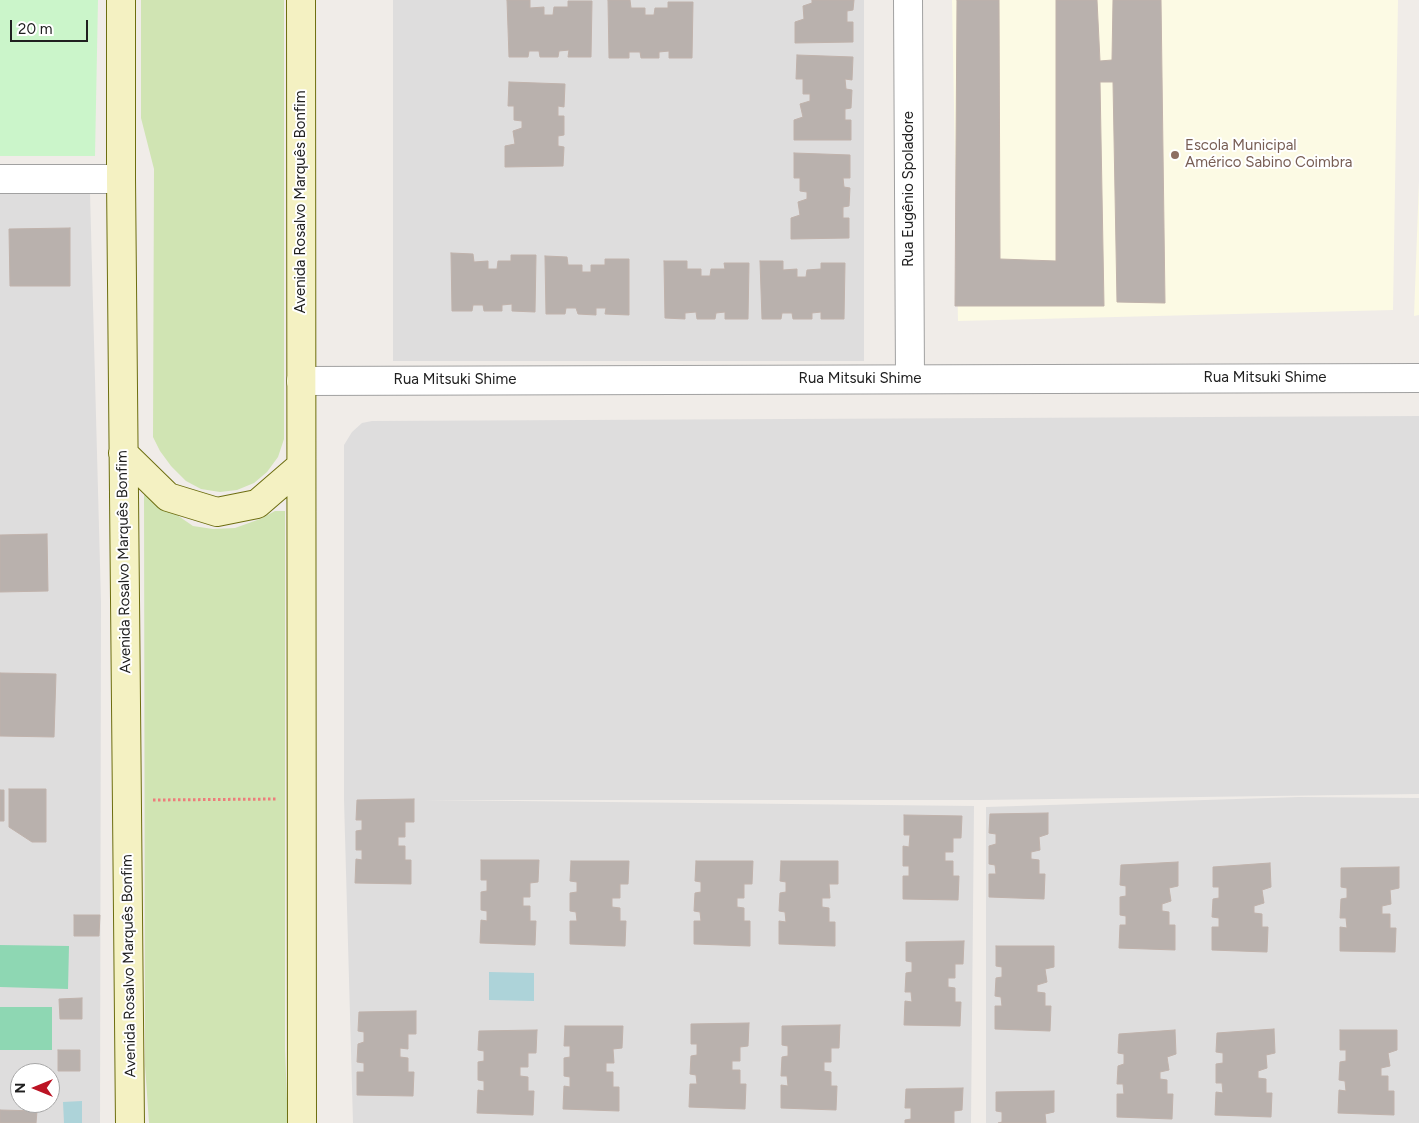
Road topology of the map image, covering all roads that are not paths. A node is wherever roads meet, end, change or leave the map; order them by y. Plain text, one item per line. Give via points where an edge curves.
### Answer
1 (121, 0) edge
2 (301, 0) edge
3 (908, 0) edge
4 (0, 179) edge
5 (121, 179) junction
6 (910, 378) junction
7 (1419, 378) edge
8 (302, 381) junction
9 (123, 453) junction
10 (302, 466) junction
11 (130, 1123) edge
12 (302, 1123) edge

1 - 5 street, Avenida Rosalvo Marquês Bonfim
2 - 8 street, Avenida Rosalvo Marquês Bonfim
3 - 6 street, Rua Eugênio Spoladore
4 - 5 street
5 - 9 street, Avenida Rosalvo Marquês Bonfim
6 - 7 street, Rua Mitsuki Shime
6 - 8 street, Rua Mitsuki Shime
8 - 10 street, Avenida Rosalvo Marquês Bonfim
9 - 10 street via 168,497 217,512 257,504
9 - 11 street, Avenida Rosalvo Marquês Bonfim
10 - 12 street, Avenida Rosalvo Marquês Bonfim

